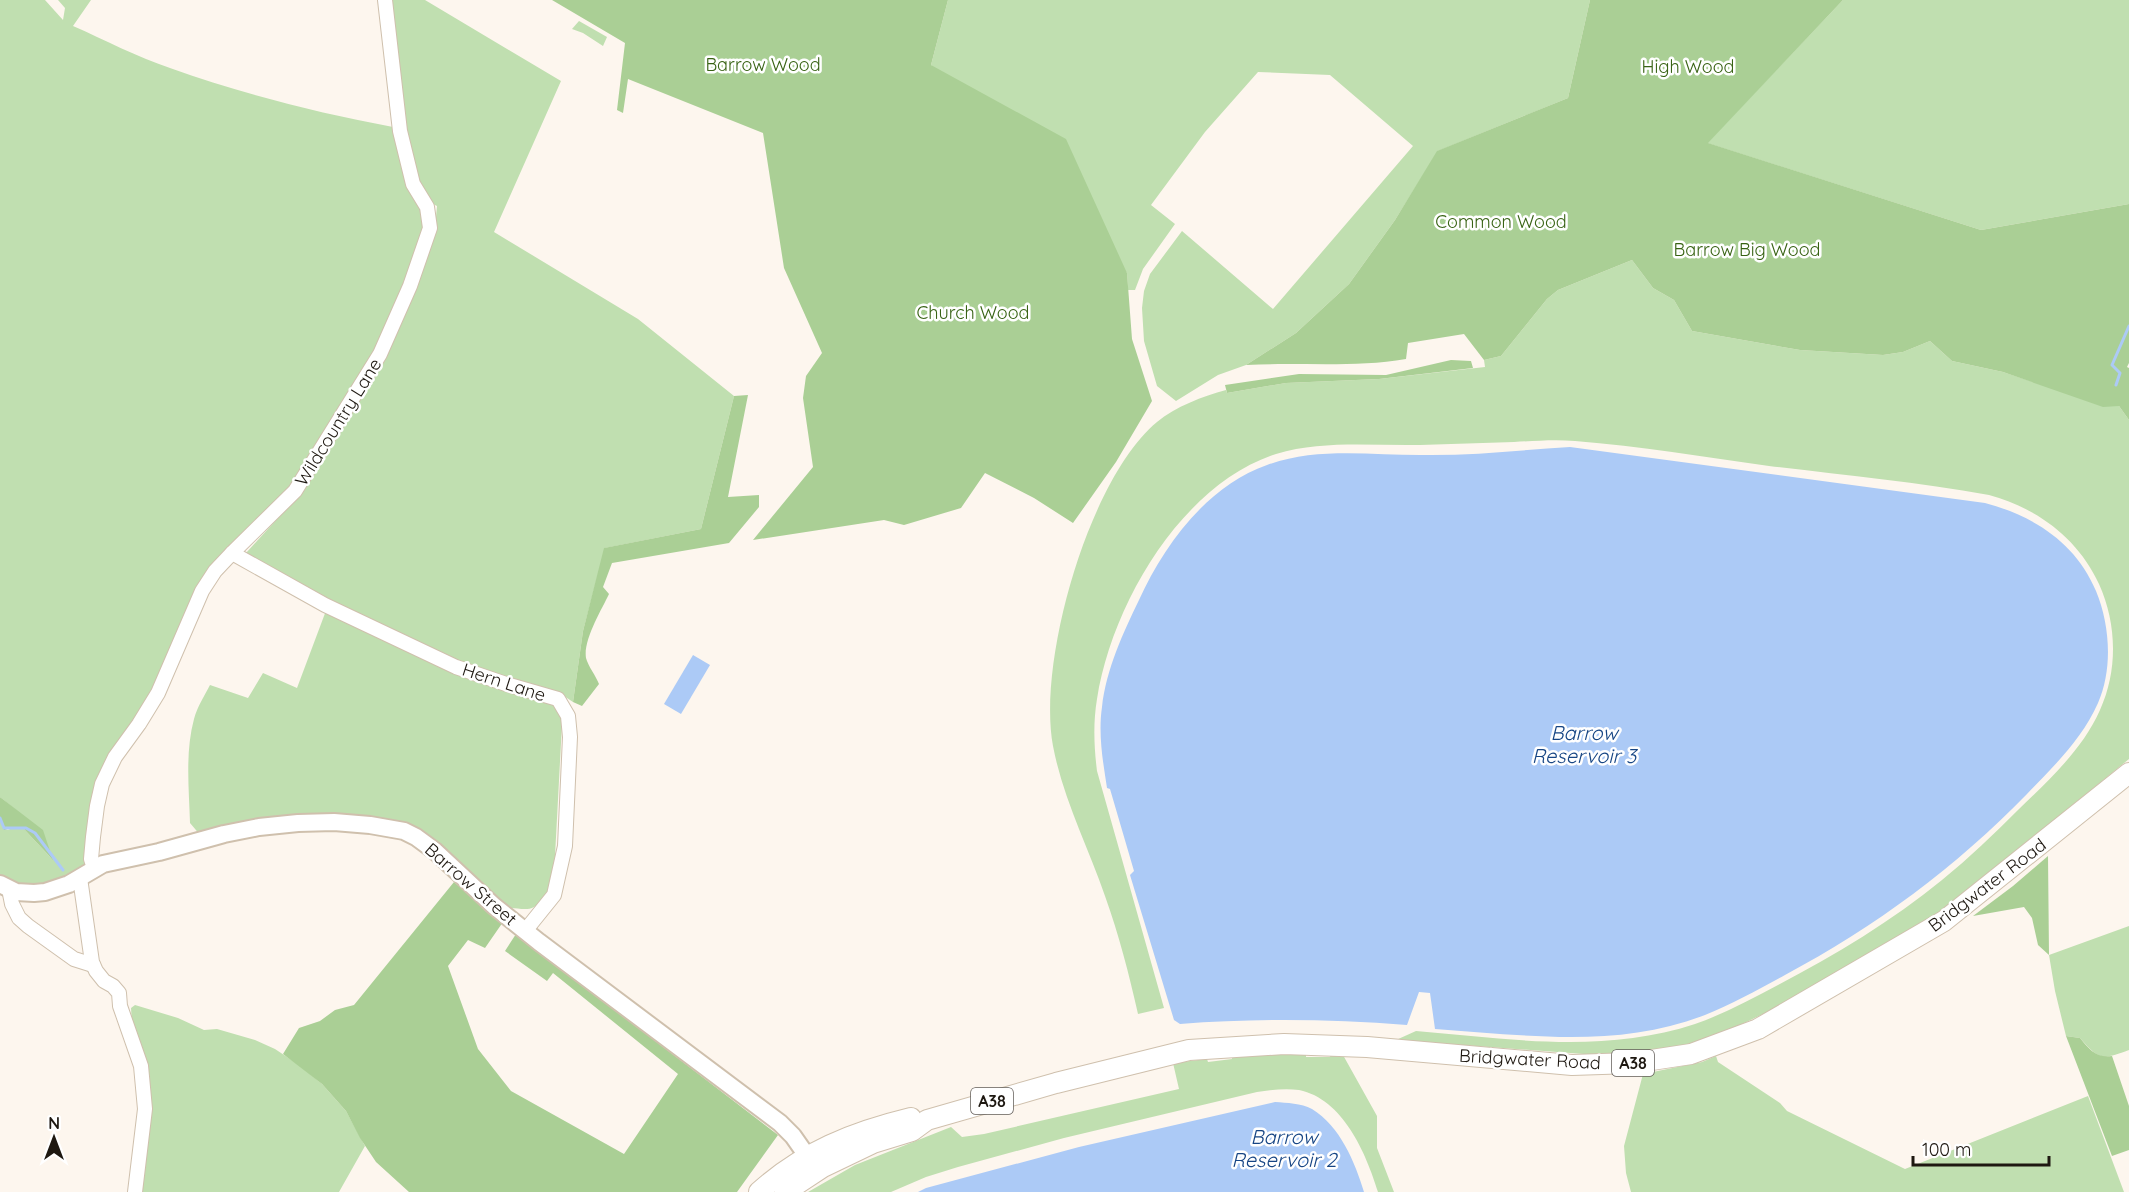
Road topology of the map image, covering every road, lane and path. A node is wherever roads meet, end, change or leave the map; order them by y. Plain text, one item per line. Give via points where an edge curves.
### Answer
1 (385, 0) edge
2 (232, 553) junction
3 (2129, 773) edge
4 (94, 868) junction
5 (80, 878) junction
6 (4, 887) edge
7 (525, 930) junction
8 (93, 965) junction
9 (927, 1120) junction
10 (850, 1154) junction
11 (807, 1156) junction
12 (798, 1185) edge
13 (135, 1192) edge
14 (759, 1192) edge
15 (784, 1192) edge

1 - 2 street, Wildcountry Lane via 400,130 413,184 427,207 430,228 411,286 380,354 295,491
2 - 4 street, Wildcountry Lane via 202,591 158,693 115,757 102,784 93,837
2 - 7 street, Hern Lane via 325,605 456,667 558,699 568,716 570,737 565,846 554,895
3 - 9 highway, Bridgwater Road / A38 via 1944,921 1758,1029 1691,1053 1632,1063 1572,1065 1367,1047 1284,1044 1189,1050
4 - 5 main road, Barrow Street
4 - 7 main road, Barrow Street via 239,830 311,822 370,825 416,837
5 - 6 main road, Barrow Street via 34,893
5 - 8 street
6 - 8 street via 19,918 74,959
7 - 11 main road, Barrow Street via 780,1123
8 - 13 street via 119,993 141,1066 146,1109
9 - 10 highway, Bridgwater Road / A38 via 912,1131
9 - 11 highway, Bridgwater Road / A38 via 910,1118 858,1133
10 - 11 highway via 820,1162
10 - 12 highway, Bridgwater Road / A38
11 - 12 highway via 806,1170
11 - 14 highway, Bridgwater Road / A38
12 - 15 highway, Bridgwater Road / A38

